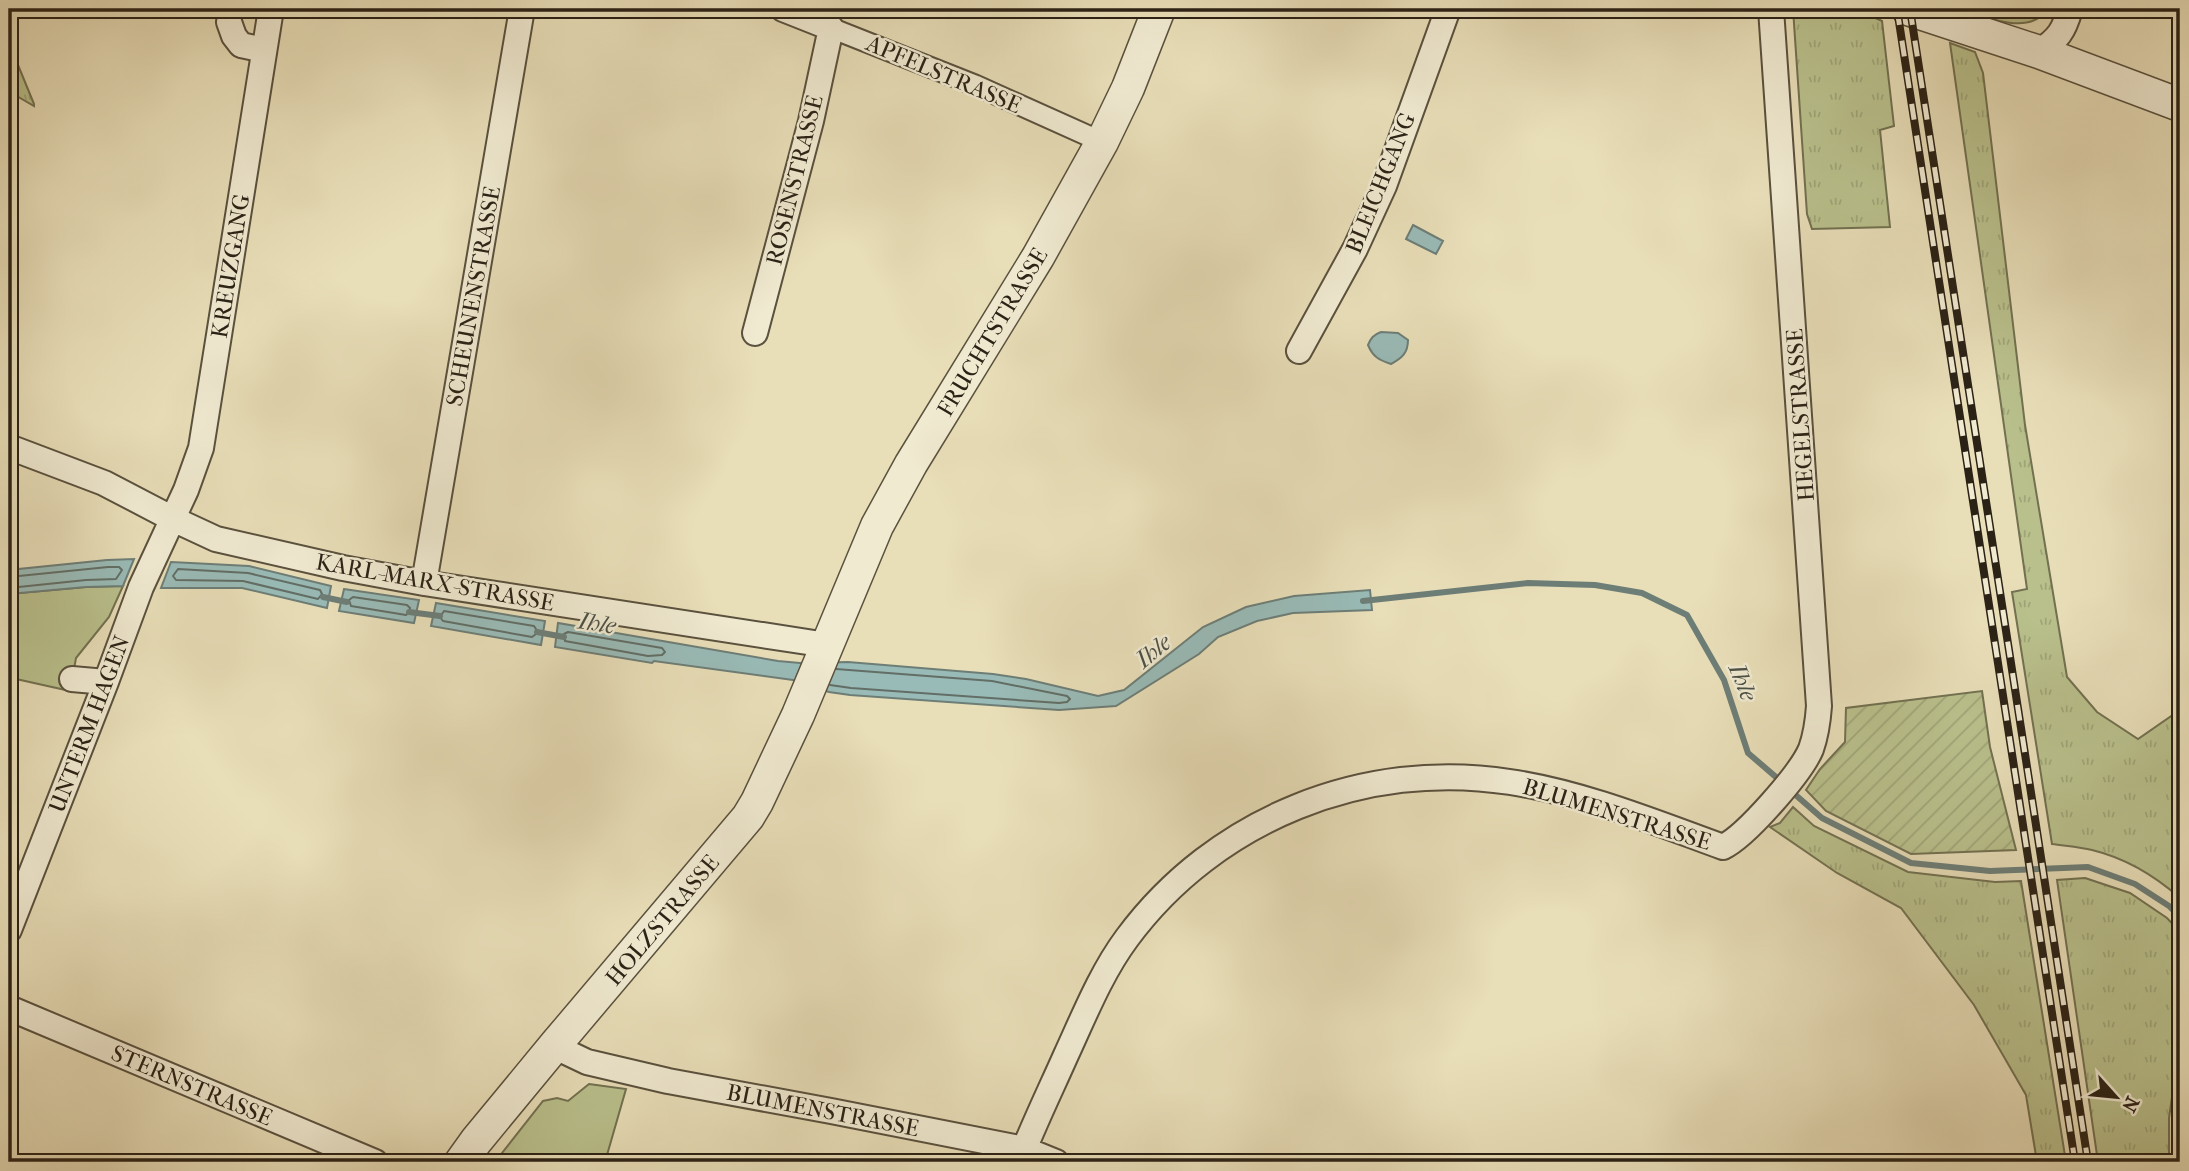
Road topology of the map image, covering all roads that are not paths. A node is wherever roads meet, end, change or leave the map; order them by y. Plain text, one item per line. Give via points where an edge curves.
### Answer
1 (271, 9) edge
2 (522, 9) edge
3 (783, 9) edge
4 (1159, 9) edge
5 (1448, 9) edge
6 (1771, 9) edge
7 (1909, 9) edge
8 (2070, 9) edge
9 (229, 22) dead end
10 (831, 27) junction
11 (264, 50) junction
12 (2039, 52) junction
13 (2180, 105) edge
14 (1102, 142) junction
15 (755, 333) dead end
16 (1299, 351) dead end
17 (9, 447) edge
18 (173, 519) junction
19 (424, 583) junction
20 (825, 649) junction
21 (72, 679) dead end
22 (106, 682) junction
23 (1768, 807) joint
24 (9, 930) edge
25 (9, 1008) edge
26 (556, 1044) junction
27 (1021, 1156) edge
28 (375, 1162) edge
29 (461, 1162) edge
30 (1056, 1162) edge

1 - 11 street, KREUZGANG
2 - 19 street, SCHEUNENSTRASSE
3 - 10 street, APFELSTRASSE
4 - 14 street, FRUCHTSTRASSE
5 - 16 street, BLEICHGANG via 1384,186
6 - 23 street, HEGELSTRASSE via 1819,706 1810,750
7 - 12 street
8 - 12 street via 2056,41
9 - 11 street via 242,46
10 - 14 street, APFELSTRASSE
10 - 15 street, ROSENSTRASSE
11 - 18 street, KREUZGANG via 203,436
12 - 13 street
14 - 20 street, FRUCHTSTRASSE via 887,505
17 - 18 street, KARL-MARX-STRASSE via 104,483
18 - 19 street, KARL-MARX-STRASSE via 216,539
18 - 22 street, UNTERM HAGEN via 152,560
19 - 20 street, KARL-MARX-STRASSE
20 - 26 street, HOLZSTRASSE via 748,817
21 - 22 street
22 - 24 street, UNTERM HAGEN
23 - 27 street, BLUMENSTRASSE via 1732,843 1723,846 1548,789 1472,778 1399,778 1296,805 1219,849 1152,907 1103,976
25 - 28 street, STERNSTRASSE
26 - 27 street, BLUMENSTRASSE via 587,1062 831,1111
26 - 29 street, HOLZSTRASSE
27 - 30 street

